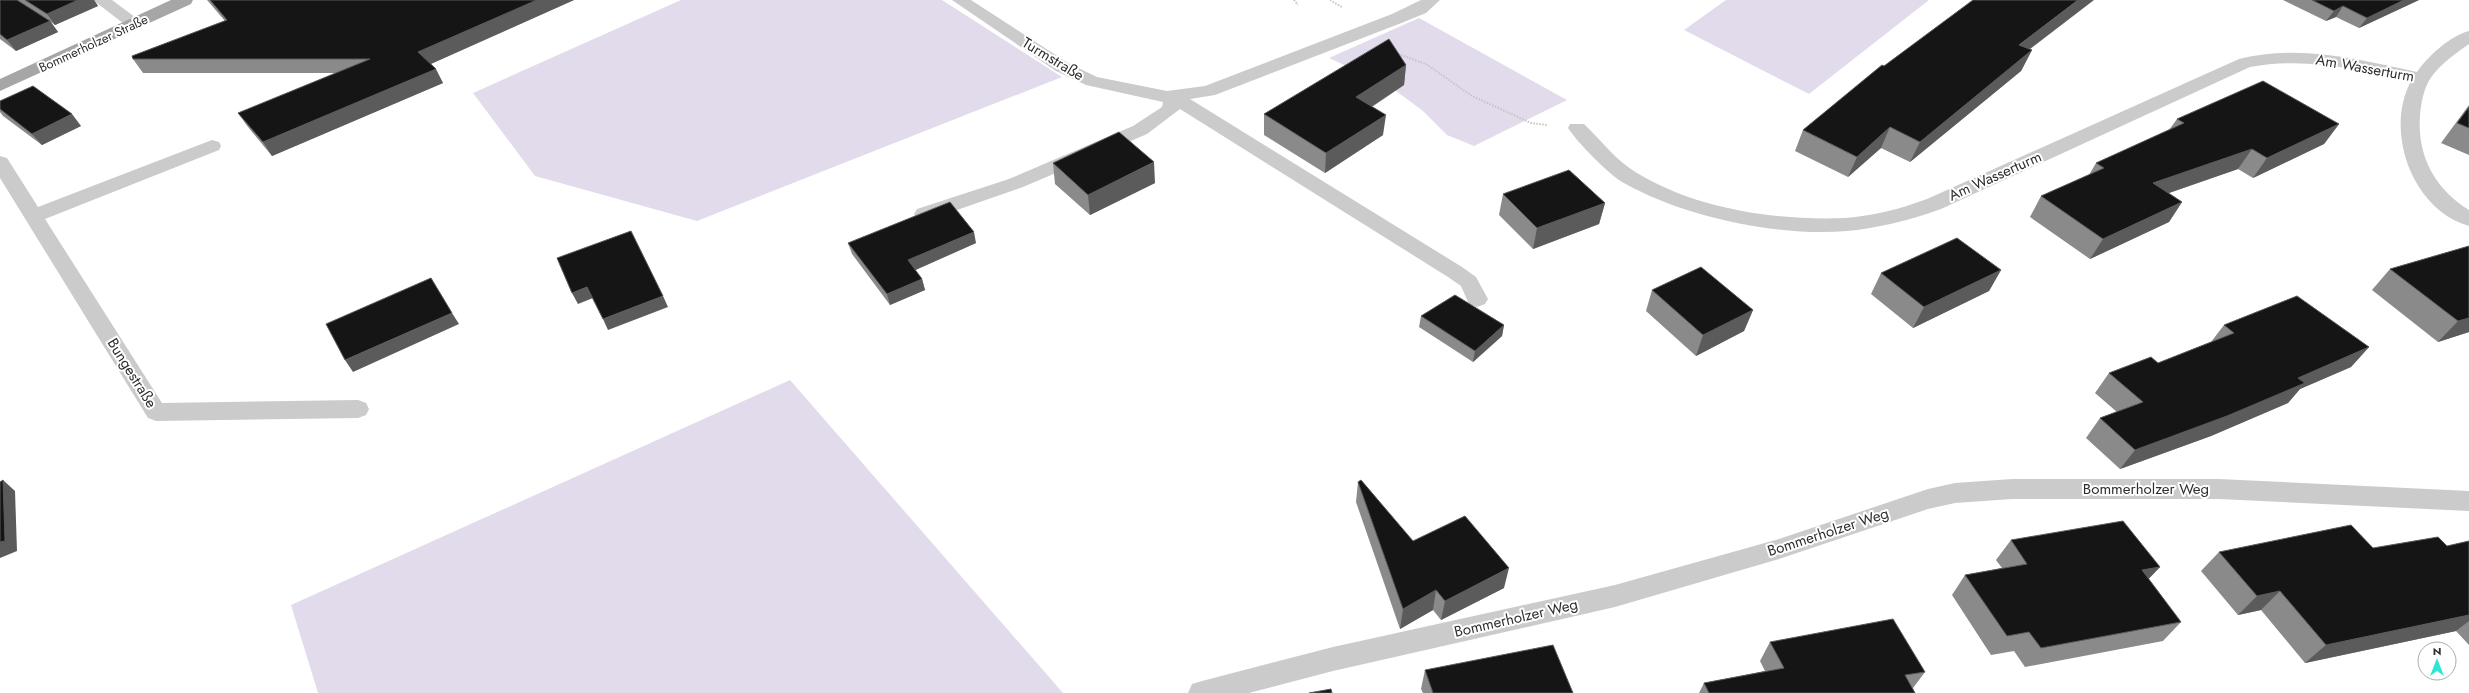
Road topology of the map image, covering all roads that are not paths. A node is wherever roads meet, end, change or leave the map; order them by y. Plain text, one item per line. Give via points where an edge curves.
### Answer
1 (101, 0) edge
2 (186, 0) edge
3 (960, 0) edge
4 (1426, 4) edge
5 (134, 23) junction
6 (2469, 36) edge
7 (2422, 78) junction
8 (0, 86) edge
9 (1176, 97) junction
10 (1578, 128) road end
11 (212, 146) dead end
12 (0, 162) edge
13 (33, 216) junction
14 (2469, 219) edge
15 (904, 222) edge
16 (1477, 299) dead end
17 (358, 409) dead end
18 (2469, 501) edge
19 (1202, 693) edge

1 - 5 street
2 - 5 main road, Bommerholzer Straße
3 - 9 street, Turmstraße via 1062,66 1092,81
4 - 9 street via 1209,91
5 - 8 main road, Bommerholzer Straße
6 - 7 street via 2446,51
7 - 10 street, Am Wasserturm via 2310,58 2262,59 2245,63 1934,204 1872,222 1836,224 1752,218 1666,195 1629,178
7 - 14 street via 2415,93 2410,117 2409,143 2416,167 2441,197
9 - 15 street via 1171,109 1140,130 1016,183 954,202
9 - 16 street via 1455,272 1469,282
11 - 13 street
12 - 13 street, Bungestraße
13 - 17 street, Bungestraße via 156,412
18 - 19 street, Bommerholzer Weg via 2219,489 2012,489 1955,493 1928,499 1779,549 1615,596 1333,658

